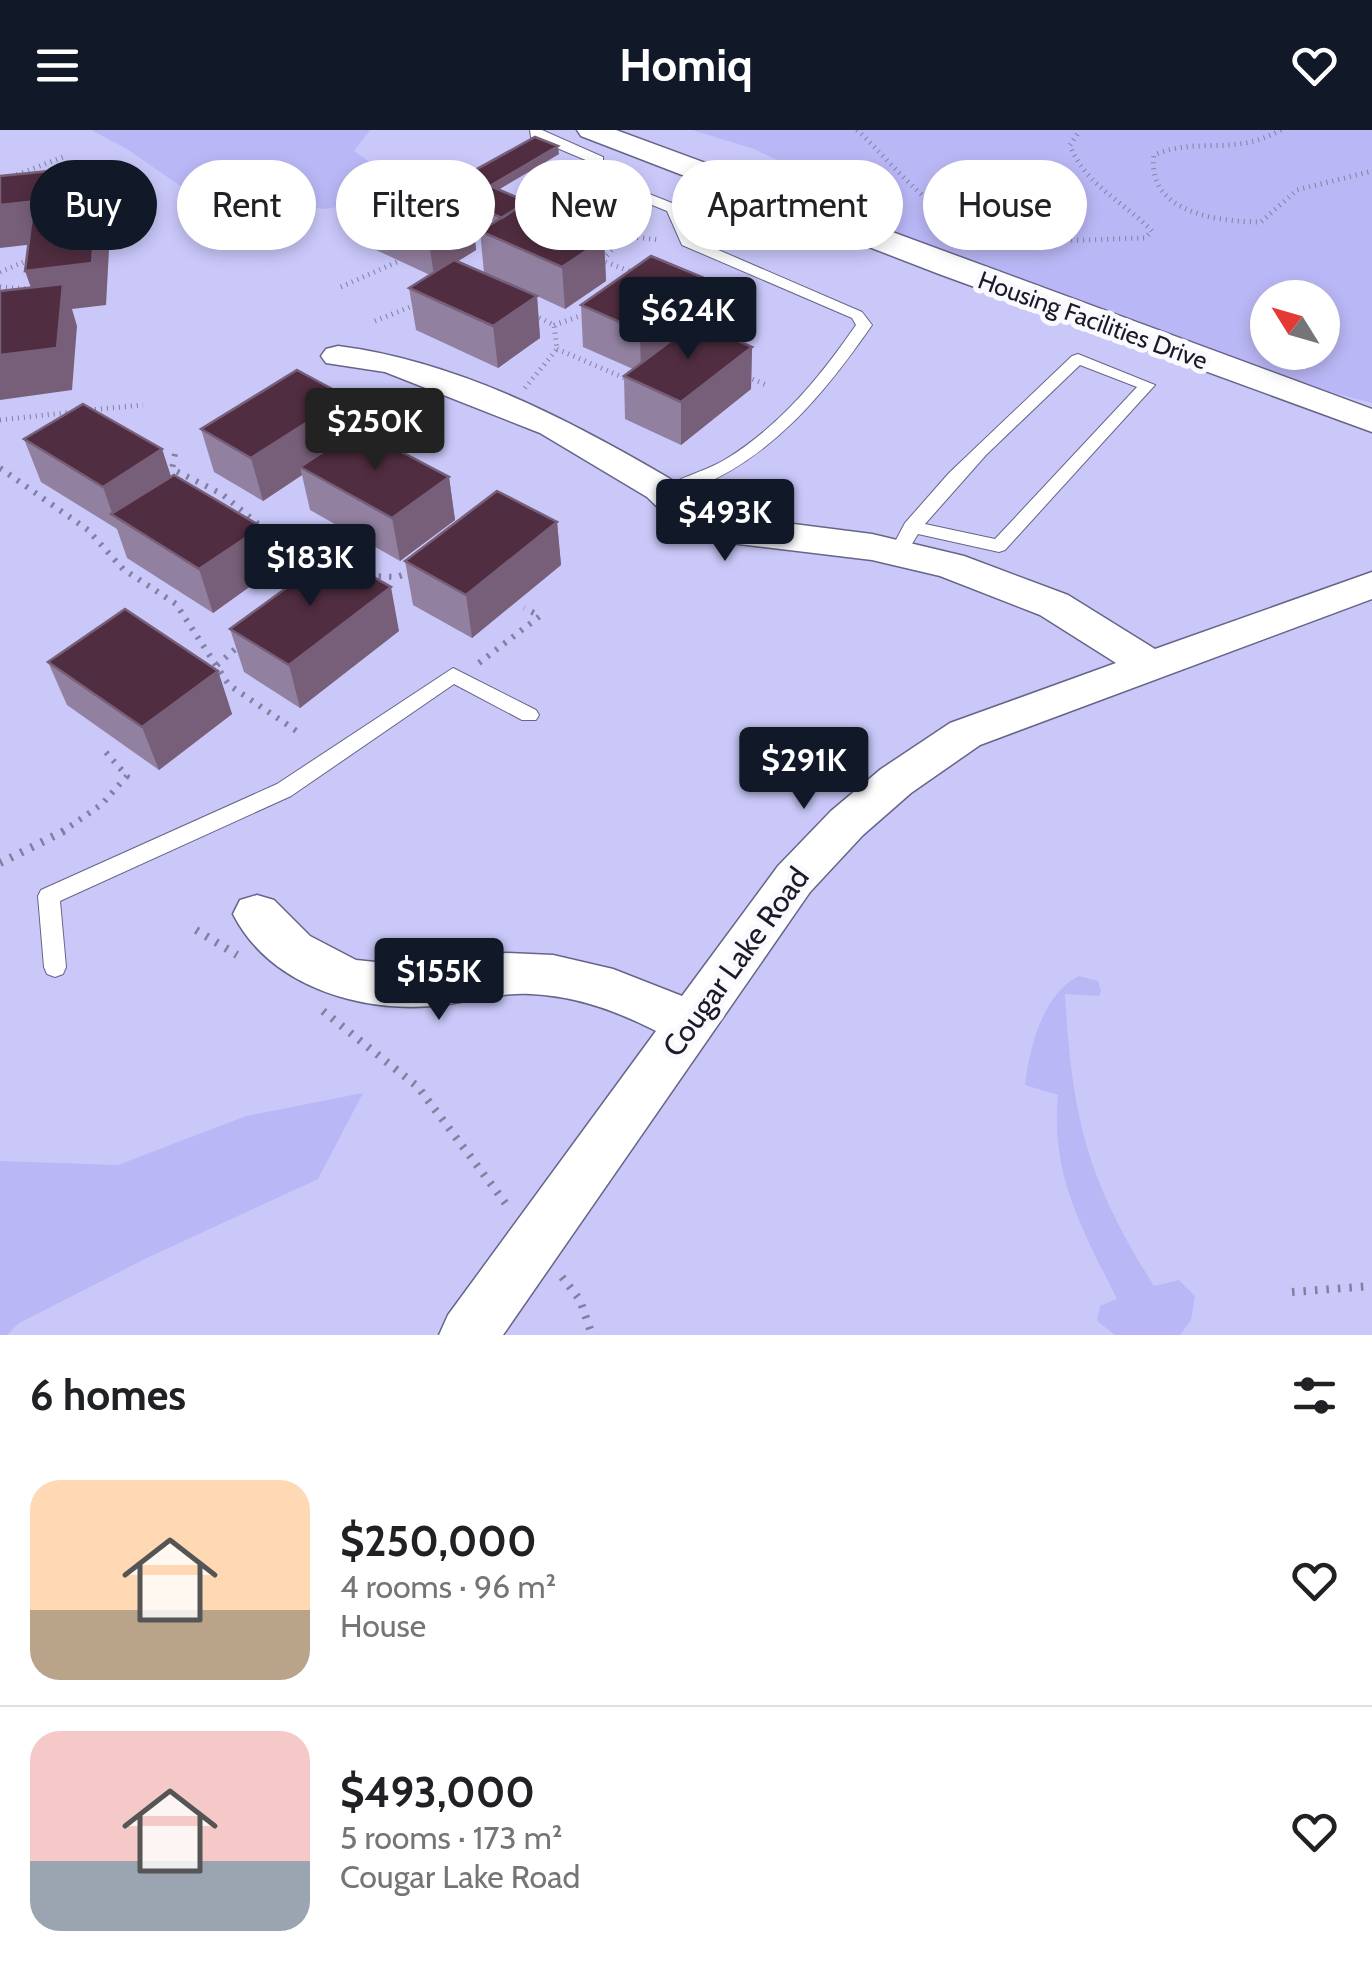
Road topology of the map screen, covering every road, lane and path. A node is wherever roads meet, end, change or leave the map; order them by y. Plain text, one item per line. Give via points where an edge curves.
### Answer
1 (536, 130) edge
2 (592, 130) edge
3 (857, 130) edge
4 (1080, 130) edge
5 (1281, 130) edge
6 (66, 156) dead end
7 (598, 160) edge
8 (672, 162) edge
9 (1372, 172) edge
10 (0, 181) edge
11 (672, 248) edge
12 (903, 249) edge
13 (612, 250) edge
14 (706, 250) edge
15 (34, 258) edge
16 (399, 260) edge
17 (591, 260) edge
18 (603, 260) junction
19 (0, 272) edge
20 (632, 272) junction
21 (616, 282) edge
22 (0, 287) edge
23 (341, 287) dead end
24 (28, 289) edge
25 (427, 300) edge
26 (593, 303) edge
27 (522, 310) edge
28 (586, 314) junction
29 (597, 316) edge
30 (375, 321) dead end
31 (554, 325) junction
32 (557, 349) junction
33 (338, 356) dead end
34 (736, 373) edge
35 (629, 380) edge
36 (769, 386) dead end
37 (143, 405) dead end
38 (510, 407) junction
39 (0, 420) edge
40 (1372, 421) edge
41 (175, 454) dead end
42 (0, 468) edge
43 (664, 494) junction
44 (904, 540) junction
45 (424, 567) edge
46 (358, 576) edge
47 (1372, 586) edge
48 (304, 588) edge
49 (524, 608) dead end
50 (246, 640) edge
51 (1150, 665) junction
52 (216, 666) junction
53 (474, 667) dead end
54 (530, 715) dead end
55 (301, 734) dead end
56 (104, 750) dead end
57 (0, 862) edge
58 (196, 930) dead end
59 (251, 937) joint
60 (55, 966) dead end
61 (310, 1000) dead end
62 (690, 1024) junction
63 (534, 1242) junction
64 (1372, 1286) edge
65 (1292, 1292) dead end
66 (468, 1335) edge
67 (592, 1335) edge

1 - 7 lane
2 - 8 street, Housing Facilities Drive
3 - 4 path via 942,210 981,229 1145,238 1152,231 1141,218 1073,157 1070,145
5 - 9 path via 1260,144 1230,150 1168,148 1154,155 1152,169 1169,198 1228,222 1260,222 1297,190
6 - 10 path
11 - 20 path
12 - 40 street, Housing Facilities Drive
13 - 18 path
14 - 43 lane via 846,308 864,325 790,422 708,478
15 - 19 path
16 - 23 path
17 - 18 path
18 - 20 path
20 - 21 path
22 - 24 path
25 - 30 path
26 - 28 path
27 - 31 path
28 - 29 path
28 - 31 path
31 - 32 path
32 - 35 path
32 - 38 path
33 - 38 street via 392,363
34 - 36 path
37 - 39 path
38 - 43 street via 607,455
41 - 48 path via 172,469 222,494 319,575
42 - 52 path via 176,604
43 - 44 street via 703,523 730,531
44 - 44 lane via 1078,358 1147,384 999,546
44 - 51 street via 1054,605
45 - 46 path via 398,577
47 - 51 street, Cougar Lake Road
49 - 53 path via 540,616
50 - 52 path
51 - 62 street, Cougar Lake Road via 965,734 896,781 794,878
52 - 55 path via 229,685
54 - 60 lane via 453,674 284,790 49,896
56 - 57 path via 128,776 114,796
58 - 59 path
59 - 62 street via 278,941 340,977 381,986 527,973 580,978 630,993
61 - 63 path via 418,1087
62 - 63 street, Cougar Lake Road
63 - 66 street, Cougar Lake Road
63 - 67 path via 580,1300
64 - 65 path

